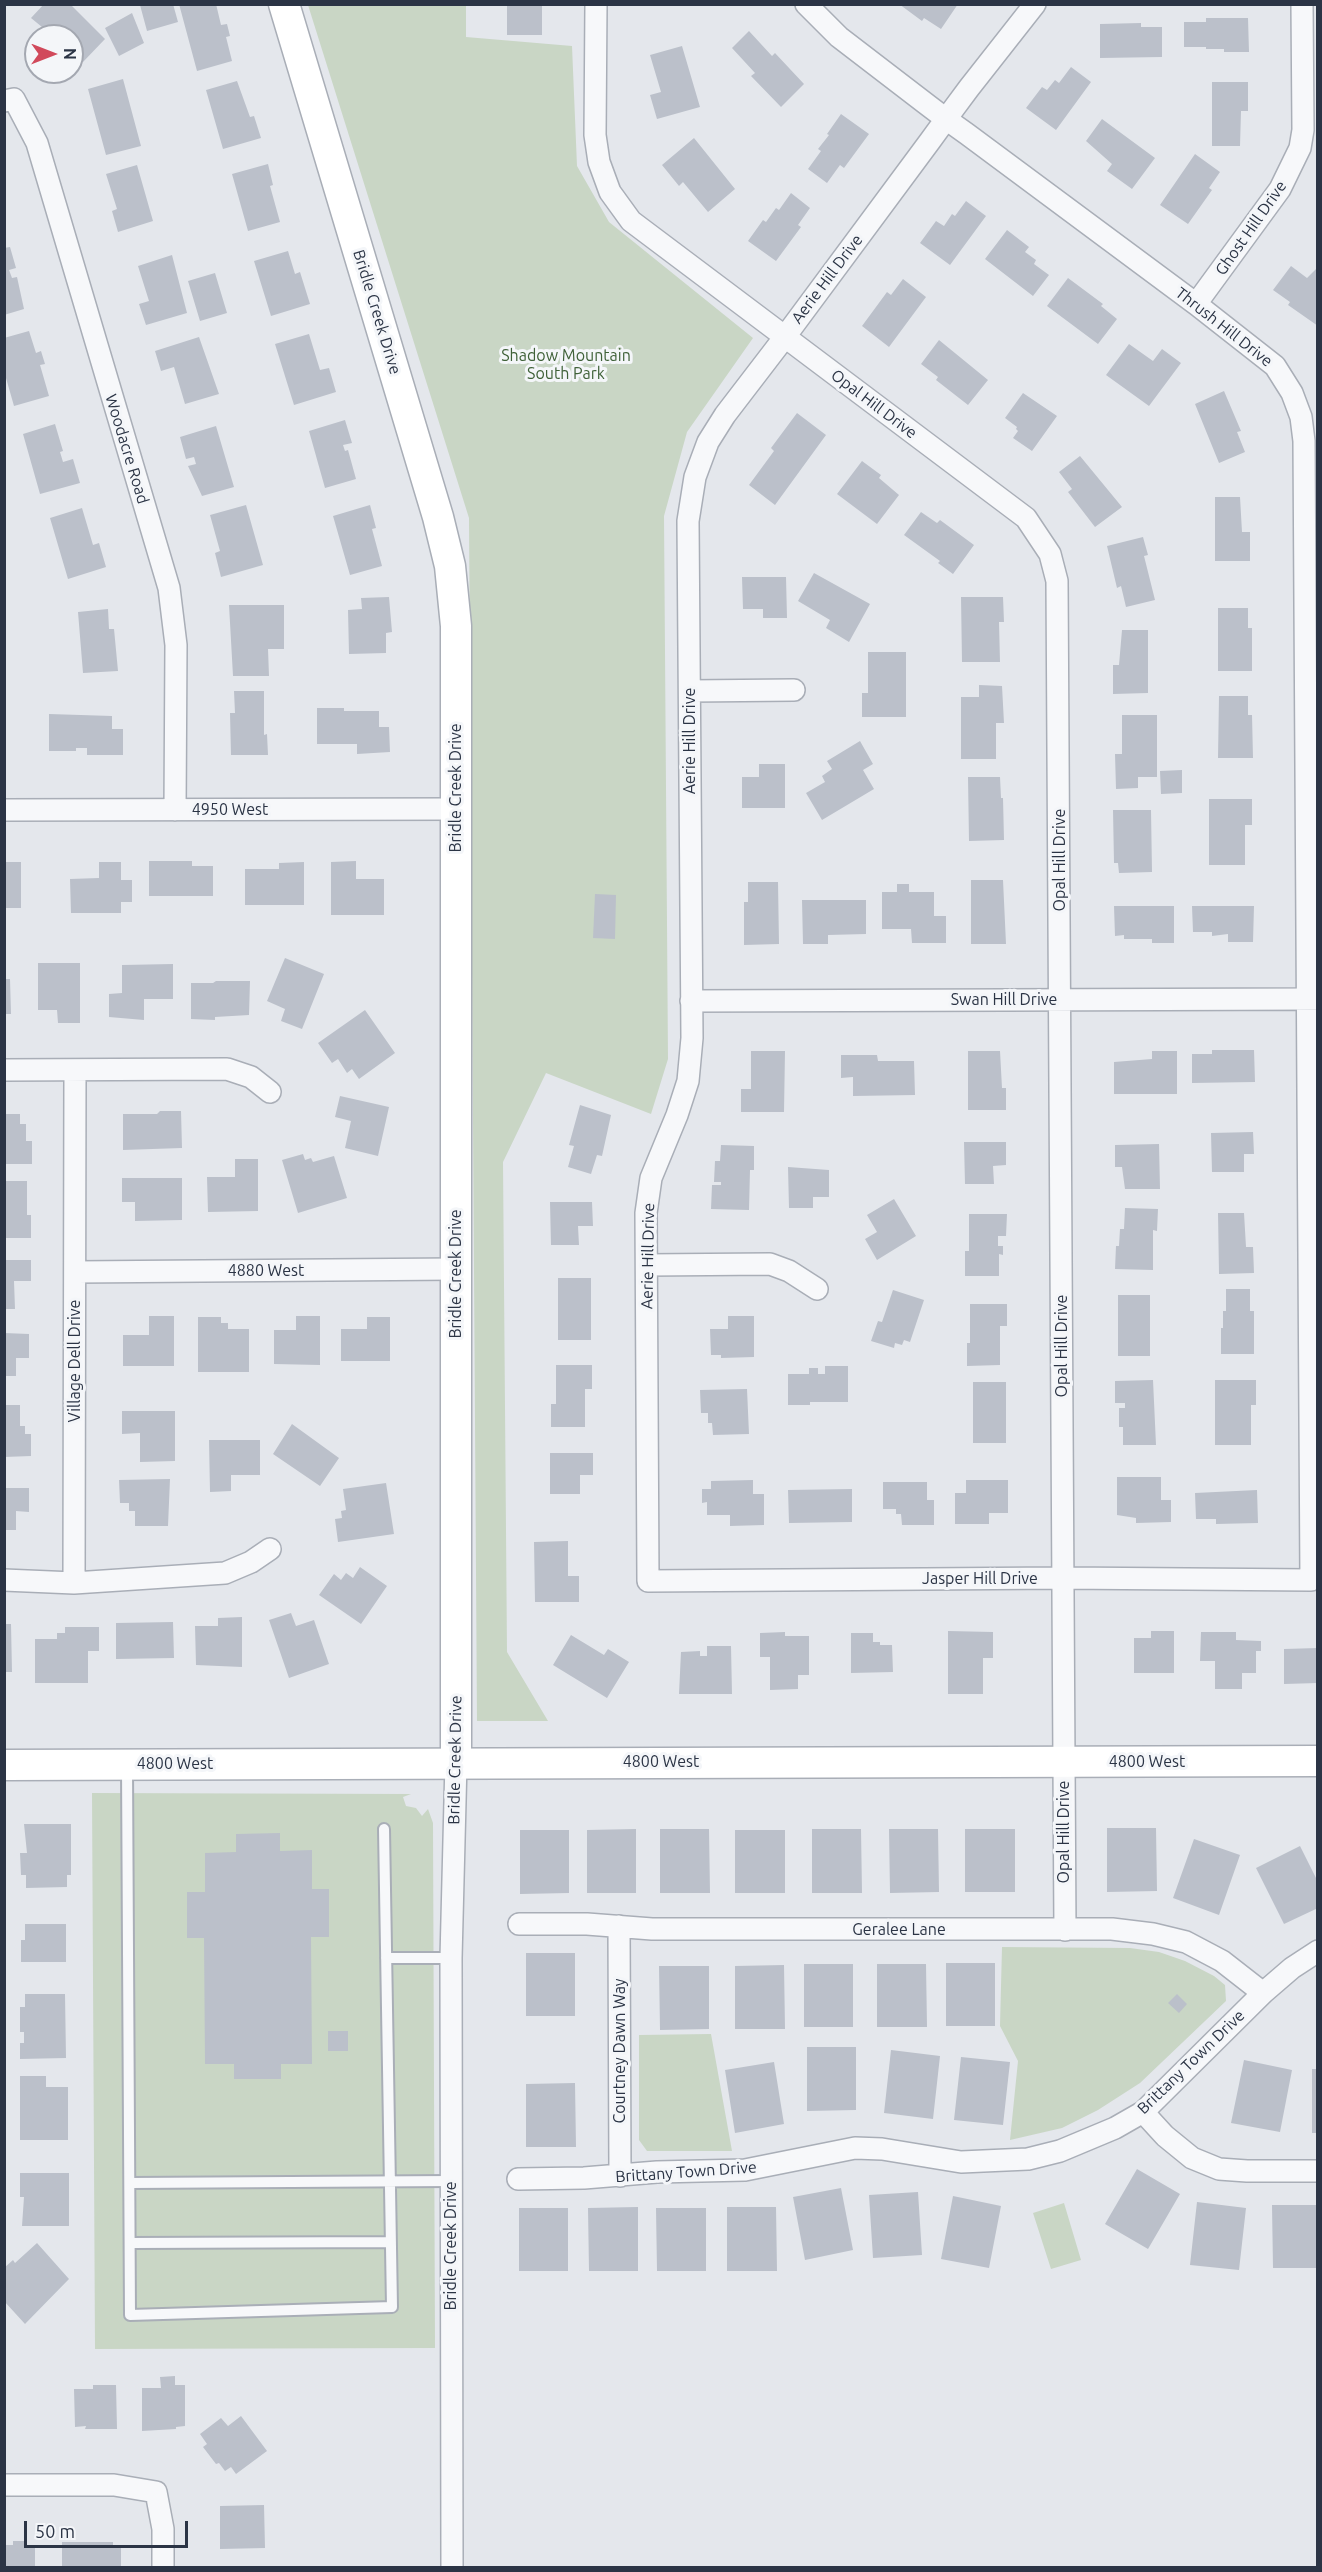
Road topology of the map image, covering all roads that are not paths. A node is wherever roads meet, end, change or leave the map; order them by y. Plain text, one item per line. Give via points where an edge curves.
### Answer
1 (284, 4) edge
2 (596, 4) edge
3 (806, 4) edge
4 (1035, 4) edge
5 (1302, 4) edge
6 (9, 100) edge
7 (946, 119) junction
8 (1196, 304) junction
9 (784, 338) junction
10 (794, 690) dead end
11 (690, 691) junction
12 (456, 809) junction
13 (4, 810) edge
14 (175, 810) junction
15 (1060, 999) junction
16 (1313, 999) edge
17 (691, 1001) junction
18 (4, 1070) edge
19 (75, 1070) junction
20 (270, 1092) dead end
21 (646, 1265) junction
22 (456, 1269) junction
23 (76, 1272) junction
24 (817, 1290) dead end
25 (270, 1549) dead end
26 (1062, 1578) junction
27 (4, 1580) edge
28 (1311, 1580) joint
29 (648, 1581) joint
30 (74, 1583) junction
31 (1317, 1761) edge
32 (456, 1762) junction
33 (1064, 1762) junction
34 (128, 1764) junction
35 (4, 1765) edge
36 (384, 1829) dead end
37 (519, 1924) dead end
38 (620, 1926) junction
39 (1065, 1930) junction
40 (1317, 1951) edge
41 (386, 1958) junction
42 (451, 1958) junction
43 (1263, 1992) junction
44 (1143, 2112) junction
45 (1317, 2171) edge
46 (620, 2176) junction
47 (518, 2179) dead end
48 (390, 2181) junction
49 (451, 2181) junction
50 (130, 2183) junction
51 (391, 2242) junction
52 (130, 2243) junction
53 (4, 2485) edge
54 (163, 2568) edge
55 (452, 2568) edge

1 - 12 street, Bridle Creek Drive via 450,566 456,626
2 - 9 street, Opal Hill Drive via 595,135 599,162 610,192 631,221
3 - 7 street, Thrush Hill Drive via 839,37
4 - 7 street, Aerie Hill Drive
5 - 8 street, Ghost Hill Drive via 1304,130 1300,148 1280,189
6 - 14 street, Woodacre Road via 37,144 169,588 176,645
7 - 8 street, Thrush Hill Drive
7 - 9 street, Aerie Hill Drive
8 - 16 street, Thrush Hill Drive via 1275,366 1292,393 1300,417 1304,453
9 - 11 street, Aerie Hill Drive via 725,415 708,442 695,477 688,521
9 - 15 street, Opal Hill Drive via 1026,518 1050,554 1058,604
10 - 11 street
11 - 17 street, Aerie Hill Drive
12 - 14 street, 4950 West
12 - 22 street, Bridle Creek Drive
13 - 14 street, 4950 West
15 - 16 street, Swan Hill Drive
15 - 17 street, Swan Hill Drive
15 - 26 street, Opal Hill Drive
16 - 28 street, Thrush Hill Drive
17 - 21 street, Aerie Hill Drive via 688,1081 651,1178
18 - 19 street
19 - 20 street via 227,1069 251,1077
19 - 23 street, Village Dell Drive
21 - 24 street via 770,1264 789,1271
21 - 29 street, Aerie Hill Drive
22 - 23 street, 4880 West
22 - 32 street, Bridle Creek Drive
23 - 30 street, Village Dell Drive
25 - 30 street via 251,1563 225,1573
26 - 28 street, Jasper Hill Drive
26 - 29 street, Jasper Hill Drive
26 - 33 street, Opal Hill Drive
27 - 30 street
31 - 33 street, 4800 West
32 - 33 street, 4800 West
32 - 34 street, 4800 West
32 - 42 street, Bridle Creek Drive
33 - 39 street, Opal Hill Drive
34 - 35 street, 4800 West
34 - 50 lane
36 - 41 lane
37 - 38 street, Geralee Lane
38 - 39 street, Geralee Lane
38 - 46 street, Courtney Dawn Way
39 - 43 street, Geralee Lane via 1112,1929 1186,1942 1222,1961
40 - 43 street, Brittany Town Drive
41 - 42 lane
41 - 48 lane
42 - 49 street, Bridle Creek Drive
43 - 44 street, Brittany Town Drive
44 - 45 street via 1192,2158 1219,2169
44 - 46 street, Brittany Town Drive via 1092,2139 1028,2159 962,2163 855,2148 745,2170
46 - 47 street, Brittany Town Drive
48 - 49 lane
48 - 50 lane
48 - 51 lane
49 - 55 street, Bridle Creek Drive
50 - 52 lane
51 - 52 lane
51 - 52 lane via 392,2307 130,2314
53 - 54 street via 114,2484 156,2492 163,2529

